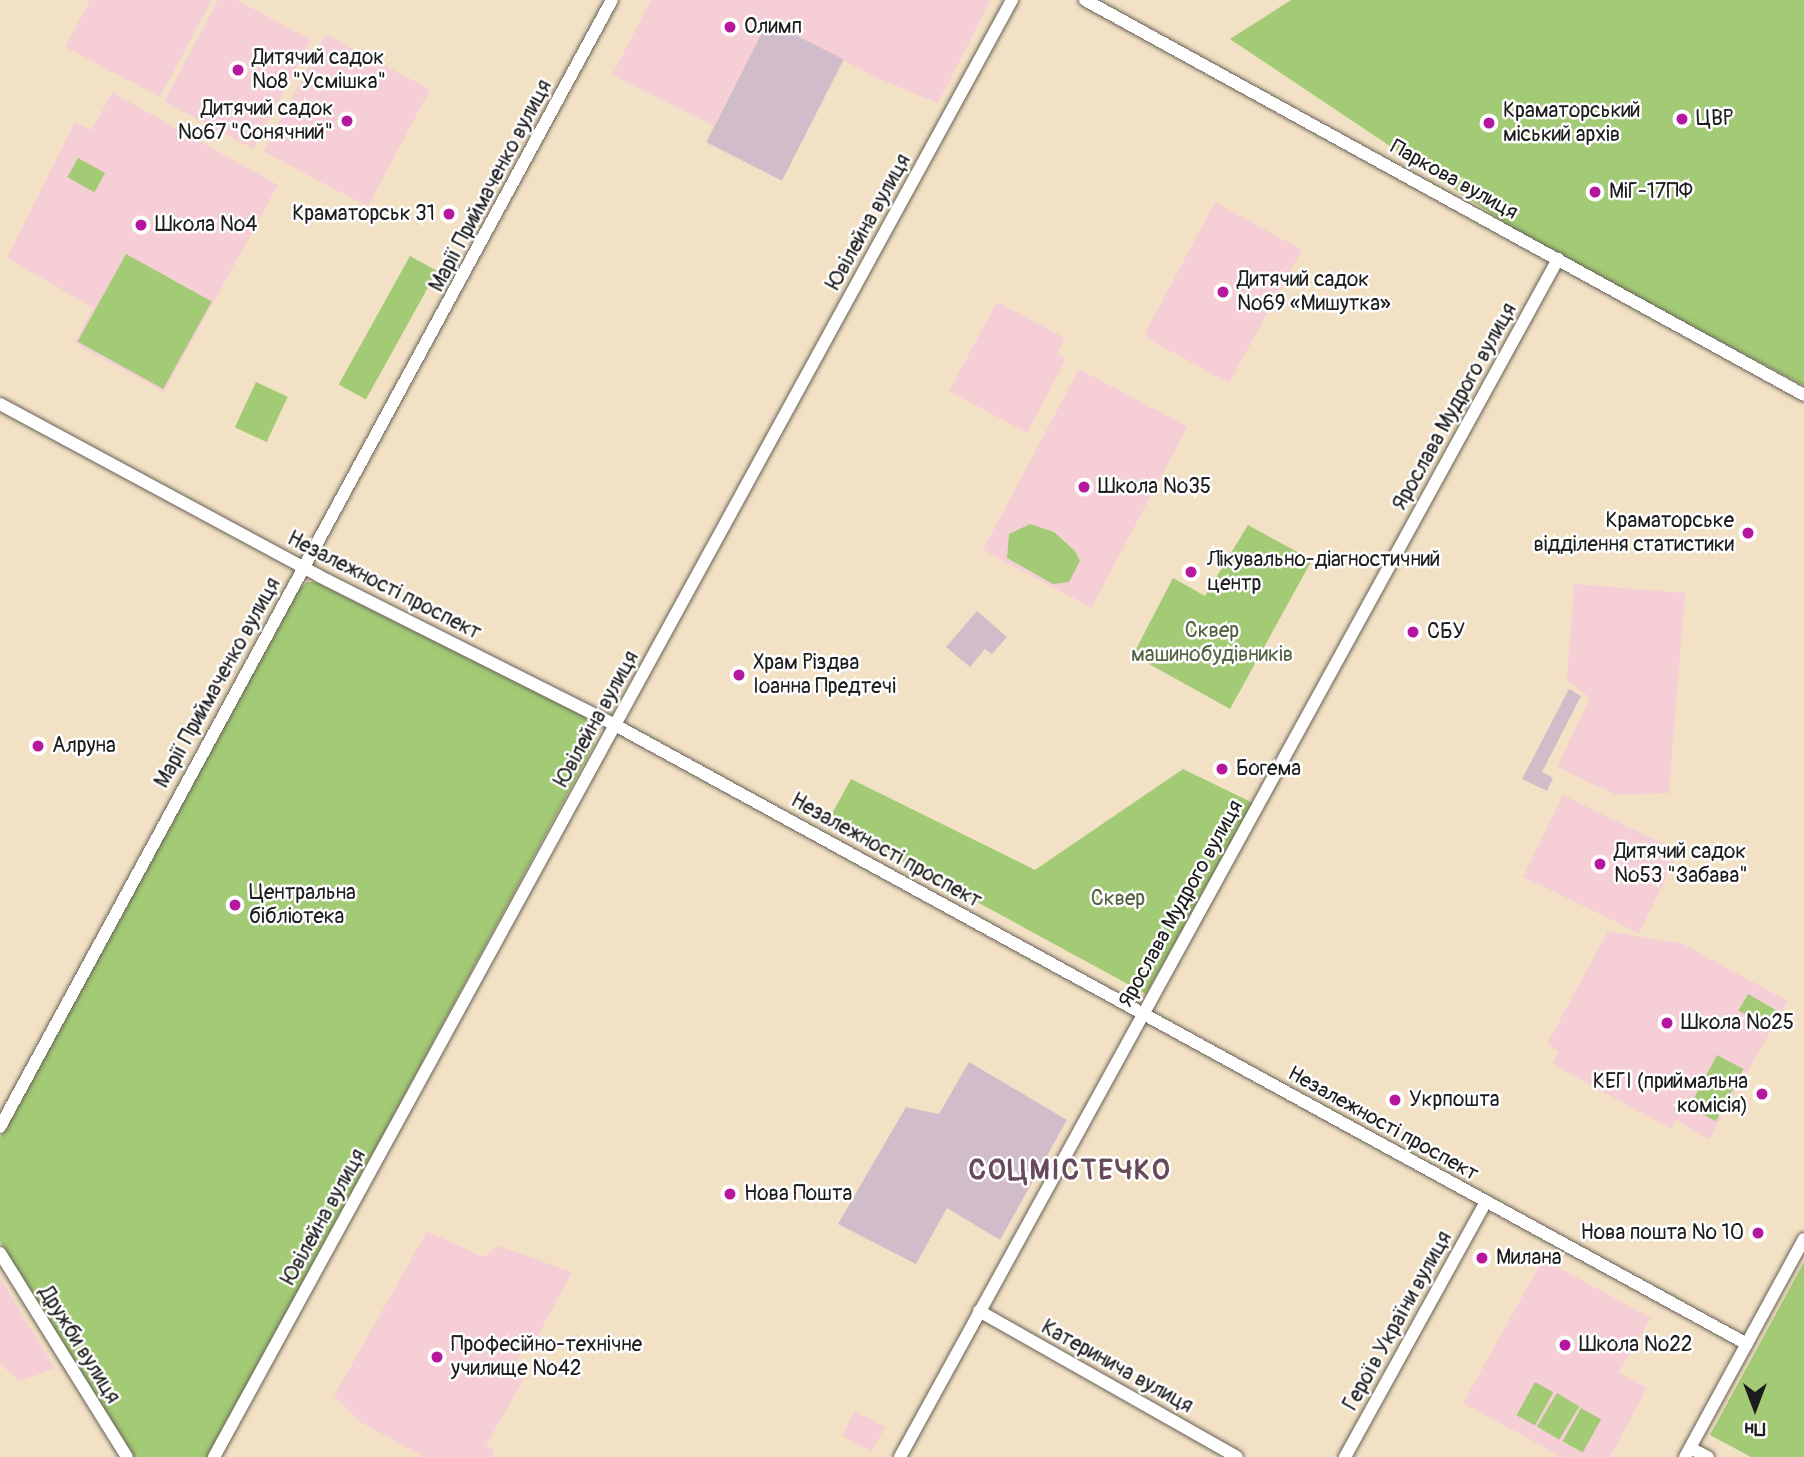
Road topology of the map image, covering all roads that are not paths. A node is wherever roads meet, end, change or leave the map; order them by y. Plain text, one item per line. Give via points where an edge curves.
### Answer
1 (612, 0) edge
2 (1012, 0) edge
3 (1085, 0) edge
4 (1558, 259) junction
5 (1804, 395) edge
6 (0, 404) edge
7 (303, 568) junction
8 (615, 725) junction
9 (1143, 1014) junction
10 (0, 1127) edge
11 (1485, 1203) junction
12 (1802, 1246) edge
13 (0, 1253) edge
14 (979, 1311) junction
15 (1747, 1344) junction
16 (1687, 1453) edge
17 (127, 1457) edge
18 (214, 1457) edge
19 (900, 1457) edge
20 (1237, 1457) edge
21 (1345, 1457) edge
22 (1708, 1457) edge

1 - 7 street, Марії Приймаченко вулиця
2 - 8 street, Ювілейна вулиця
3 - 4 street, Паркова вулиця
4 - 5 street, Паркова вулиця
4 - 9 street, Ярослава Мудрого вулиця
6 - 7 street, Незалежності проспект
7 - 8 street, Незалежності проспект
7 - 10 street, Марії Приймаченко вулиця
8 - 9 street, Незалежності проспект
8 - 18 street, Ювілейна вулиця
9 - 11 street, Незалежності проспект
9 - 14 street, Ярослава Мудрого вулиця
11 - 15 street, Незалежності проспект
11 - 21 street, Героїв України вулиця
12 - 15 street
13 - 17 street, Дружби вулиця
14 - 19 street, Ярослава Мудрого вулиця
14 - 20 street, Катеринича вулиця
15 - 16 street
16 - 22 street

